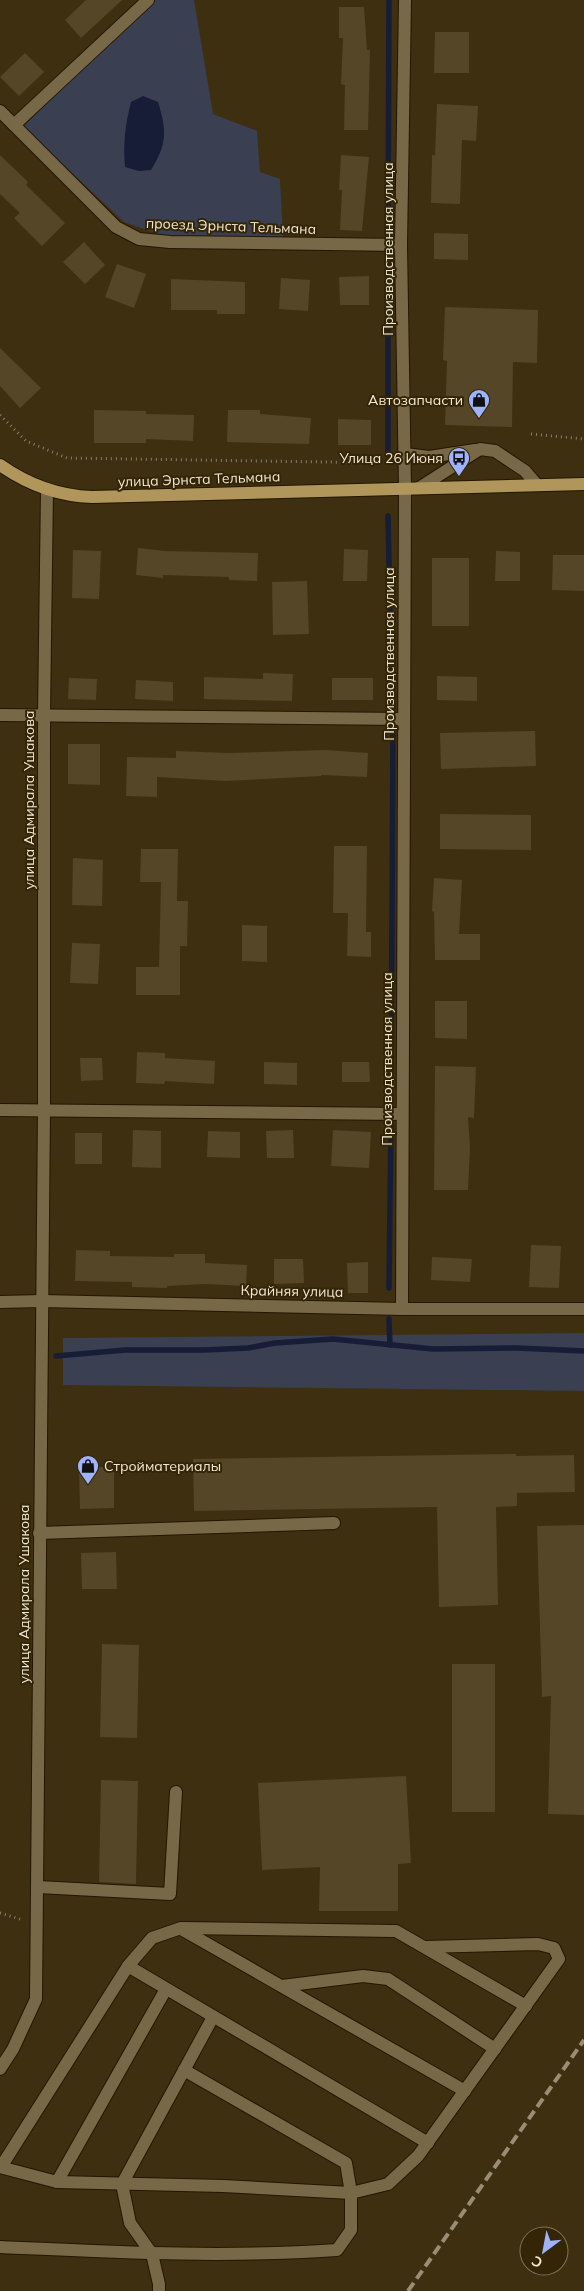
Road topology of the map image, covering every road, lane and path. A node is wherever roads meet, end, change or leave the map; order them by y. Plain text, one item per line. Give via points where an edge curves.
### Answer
1 (148, 0) edge
2 (405, 0) edge
3 (0, 111) edge
4 (14, 126) junction
5 (401, 245) junction
6 (0, 415) edge
7 (531, 434) dead end
8 (584, 439) edge
9 (480, 449) junction
10 (405, 459) junction
11 (0, 465) edge
12 (584, 484) edge
13 (537, 486) junction
14 (406, 488) junction
15 (420, 488) junction
16 (47, 490) junction
17 (0, 715) edge
18 (44, 715) junction
19 (404, 719) junction
20 (0, 1110) edge
21 (44, 1110) junction
22 (401, 1114) junction
23 (42, 1301) junction
24 (0, 1302) edge
25 (402, 1309) junction
26 (584, 1309) edge
27 (334, 1523) dead end
28 (39, 1532) junction
29 (176, 1792) dead end
30 (38, 1887) junction
31 (0, 1913) edge
32 (38, 1920) junction
33 (181, 1928) junction
34 (424, 1947) junction
35 (128, 1966) junction
36 (282, 1986) junction
37 (166, 1989) junction
38 (526, 2006) junction
39 (213, 2017) junction
40 (495, 2049) junction
41 (0, 2069) edge
42 (184, 2070) junction
43 (465, 2091) junction
44 (428, 2143) junction
45 (0, 2167) edge
46 (57, 2182) junction
47 (122, 2184) junction
48 (351, 2193) junction
49 (0, 2247) edge
50 (152, 2254) junction
51 (159, 2291) edge

1 - 4 street
2 - 5 street, Производственная улица
3 - 4 street, проезд Эрнста Тельмана
4 - 5 street, проезд Эрнста Тельмана via 116,226 139,239
5 - 10 street, Производственная улица
6 - 10 path via 26,442 67,458
7 - 8 path
9 - 10 street
9 - 13 street via 495,451 524,471
9 - 15 street
10 - 14 street, Производственная улица
11 - 16 main road, улица Эрнста Тельмана
12 - 13 main road
13 - 15 main road
14 - 15 main road
14 - 16 main road, улица Эрнста Тельмана via 92,497
14 - 19 street, Производственная улица
16 - 18 street, улица Адмирала Ушакова
17 - 18 street
18 - 19 street
18 - 21 street, улица Адмирала Ушакова
19 - 22 street, Производственная улица
20 - 21 street
21 - 22 street
21 - 23 street, улица Адмирала Ушакова
22 - 25 street, Производственная улица
23 - 24 street, Крайняя улица
23 - 25 street, Крайняя улица
23 - 28 street, улица Адмирала Ушакова
25 - 26 street, Крайняя улица
27 - 28 street
28 - 30 street, улица Адмирала Ушакова
29 - 30 street via 170,1894
30 - 32 street, улица Адмирала Ушакова
31 - 32 path via 21,1920
32 - 41 street, улица Адмирала Ушакова via 36,1999
33 - 34 street via 396,1931
33 - 35 street via 152,1938
33 - 36 street
34 - 38 street
34 - 38 street via 538,1944 554,1948 559,1959
35 - 37 street
35 - 45 street
36 - 40 street via 363,1976 388,1979
36 - 43 street
37 - 39 street
37 - 46 street
38 - 40 street
39 - 42 street
39 - 44 street
40 - 43 street
42 - 47 street
42 - 48 street via 346,2163
43 - 44 street
44 - 48 street via 388,2184
45 - 46 street
46 - 47 street
47 - 48 street
47 - 50 street via 130,2223
48 - 50 street via 351,2230 337,2250 270,2255
49 - 50 street
50 - 51 street

